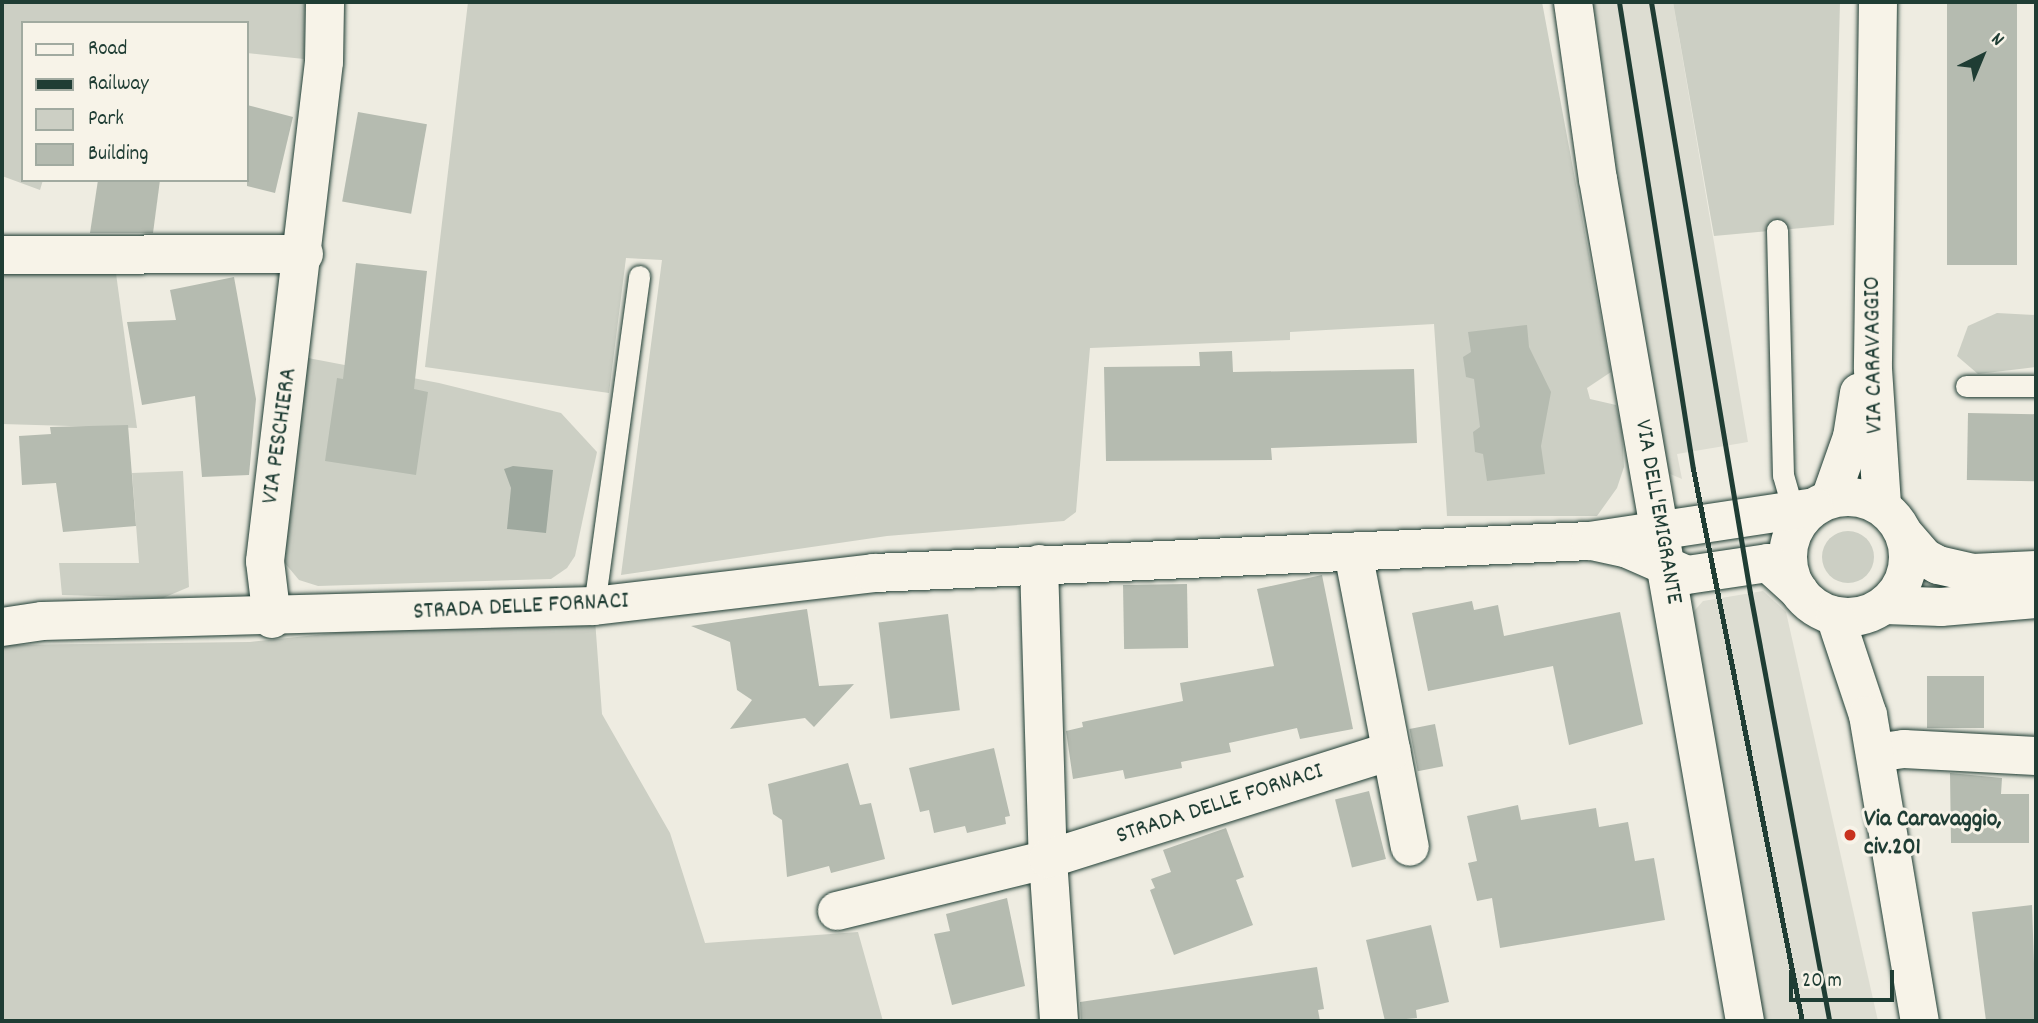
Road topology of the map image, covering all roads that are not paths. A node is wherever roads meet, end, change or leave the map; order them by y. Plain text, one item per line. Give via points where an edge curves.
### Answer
1 (325, 2) edge
2 (1573, 2) edge
3 (1878, 2) edge
4 (1873, 203) junction
5 (1777, 230) dead end
6 (303, 254) junction
7 (2, 255) edge
8 (639, 276) dead end
9 (1966, 386) dead end
10 (2036, 386) edge
11 (1812, 505) junction
12 (1893, 520) junction
13 (1660, 528) junction
14 (1590, 541) junction
15 (1353, 552) junction
16 (1039, 564) junction
17 (1667, 568) junction
18 (2036, 570) edge
19 (1799, 591) junction
20 (2036, 599) edge
21 (594, 606) junction
22 (1881, 608) junction
23 (1835, 616) junction
24 (272, 619) junction
25 (2, 627) edge
26 (1868, 715) junction
27 (1391, 751) junction
28 (1875, 753) junction
29 (2036, 756) edge
30 (1410, 847) dead end
31 (1048, 859) junction
32 (837, 911) dead end
33 (1059, 1021) edge
34 (1744, 1021) edge
35 (1920, 1021) edge

1 - 6 street, VIA PESCHIERA via 324,62
2 - 13 street, VIA DELL'EMIGRANTE via 1598,179
3 - 4 street, VIA CARAVAGGIO
4 - 11 street, VIA CARAVAGGIO via 1863,369 1852,437
4 - 12 street, VIA CARAVAGGIO via 1873,369
5 - 11 lane via 1783,475
6 - 7 street
6 - 24 street, VIA PESCHIERA via 265,561
8 - 21 lane
9 - 10 lane
11 - 12 street via 1847,496
11 - 13 street, STRADA DELLE FORNACI
11 - 19 street via 1790,541 1790,572
12 - 18 street via 1938,565 1973,573
12 - 22 street via 1907,573
13 - 14 street, STRADA DELLE FORNACI
13 - 17 street, VIA DELL'EMIGRANTE
14 - 15 street, STRADA DELLE FORNACI
14 - 17 street, STRADA DELLE FORNACI via 1628,549
15 - 16 street, STRADA DELLE FORNACI
15 - 27 street
16 - 21 street, STRADA DELLE FORNACI via 874,573
16 - 31 street
17 - 19 street, STRADA DELLE FORNACI via 1687,575 1768,563
17 - 34 street, VIA DELL'EMIGRANTE
19 - 23 street
20 - 22 street
21 - 24 street, STRADA DELLE FORNACI
22 - 23 street
22 - 26 street
23 - 26 street
24 - 25 street, STRADA DELLE FORNACI via 42,621
26 - 28 street
27 - 30 street
27 - 31 street, STRADA DELLE FORNACI
28 - 29 street via 1905,749
28 - 35 street
31 - 32 street, STRADA DELLE FORNACI
31 - 33 street

